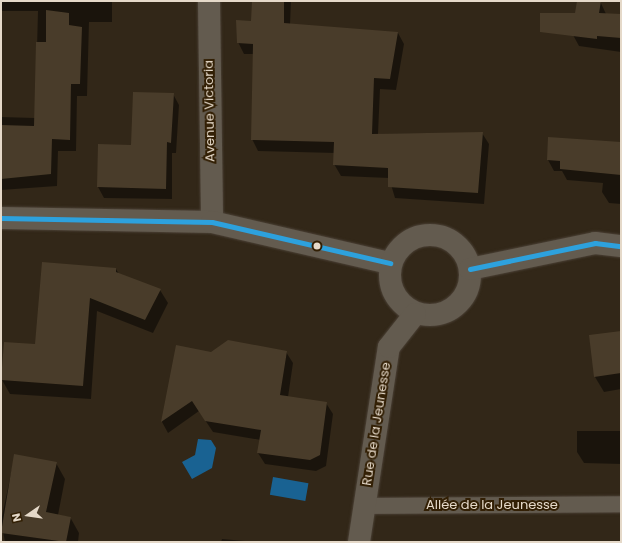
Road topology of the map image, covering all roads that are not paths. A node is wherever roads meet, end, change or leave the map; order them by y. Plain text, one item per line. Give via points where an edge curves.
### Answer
1 (209, 1) edge
2 (1, 218) edge
3 (212, 222) junction
4 (621, 246) edge
5 (390, 263) junction
6 (470, 269) junction
7 (415, 314) junction
8 (621, 504) edge
9 (364, 506) junction
10 (359, 542) edge

1 - 3 street, Avenue Victoria
2 - 3 street
3 - 5 street
4 - 6 street via 595,243
5 - 6 street via 406,242 432,235 457,245
5 - 7 street via 391,288 396,298
6 - 7 street via 466,293 450,310 439,315
7 - 9 street, Rue de la Jeunesse via 388,347
8 - 9 lane, Allée de la Jeunesse
9 - 10 street, Rue de la Jeunesse

